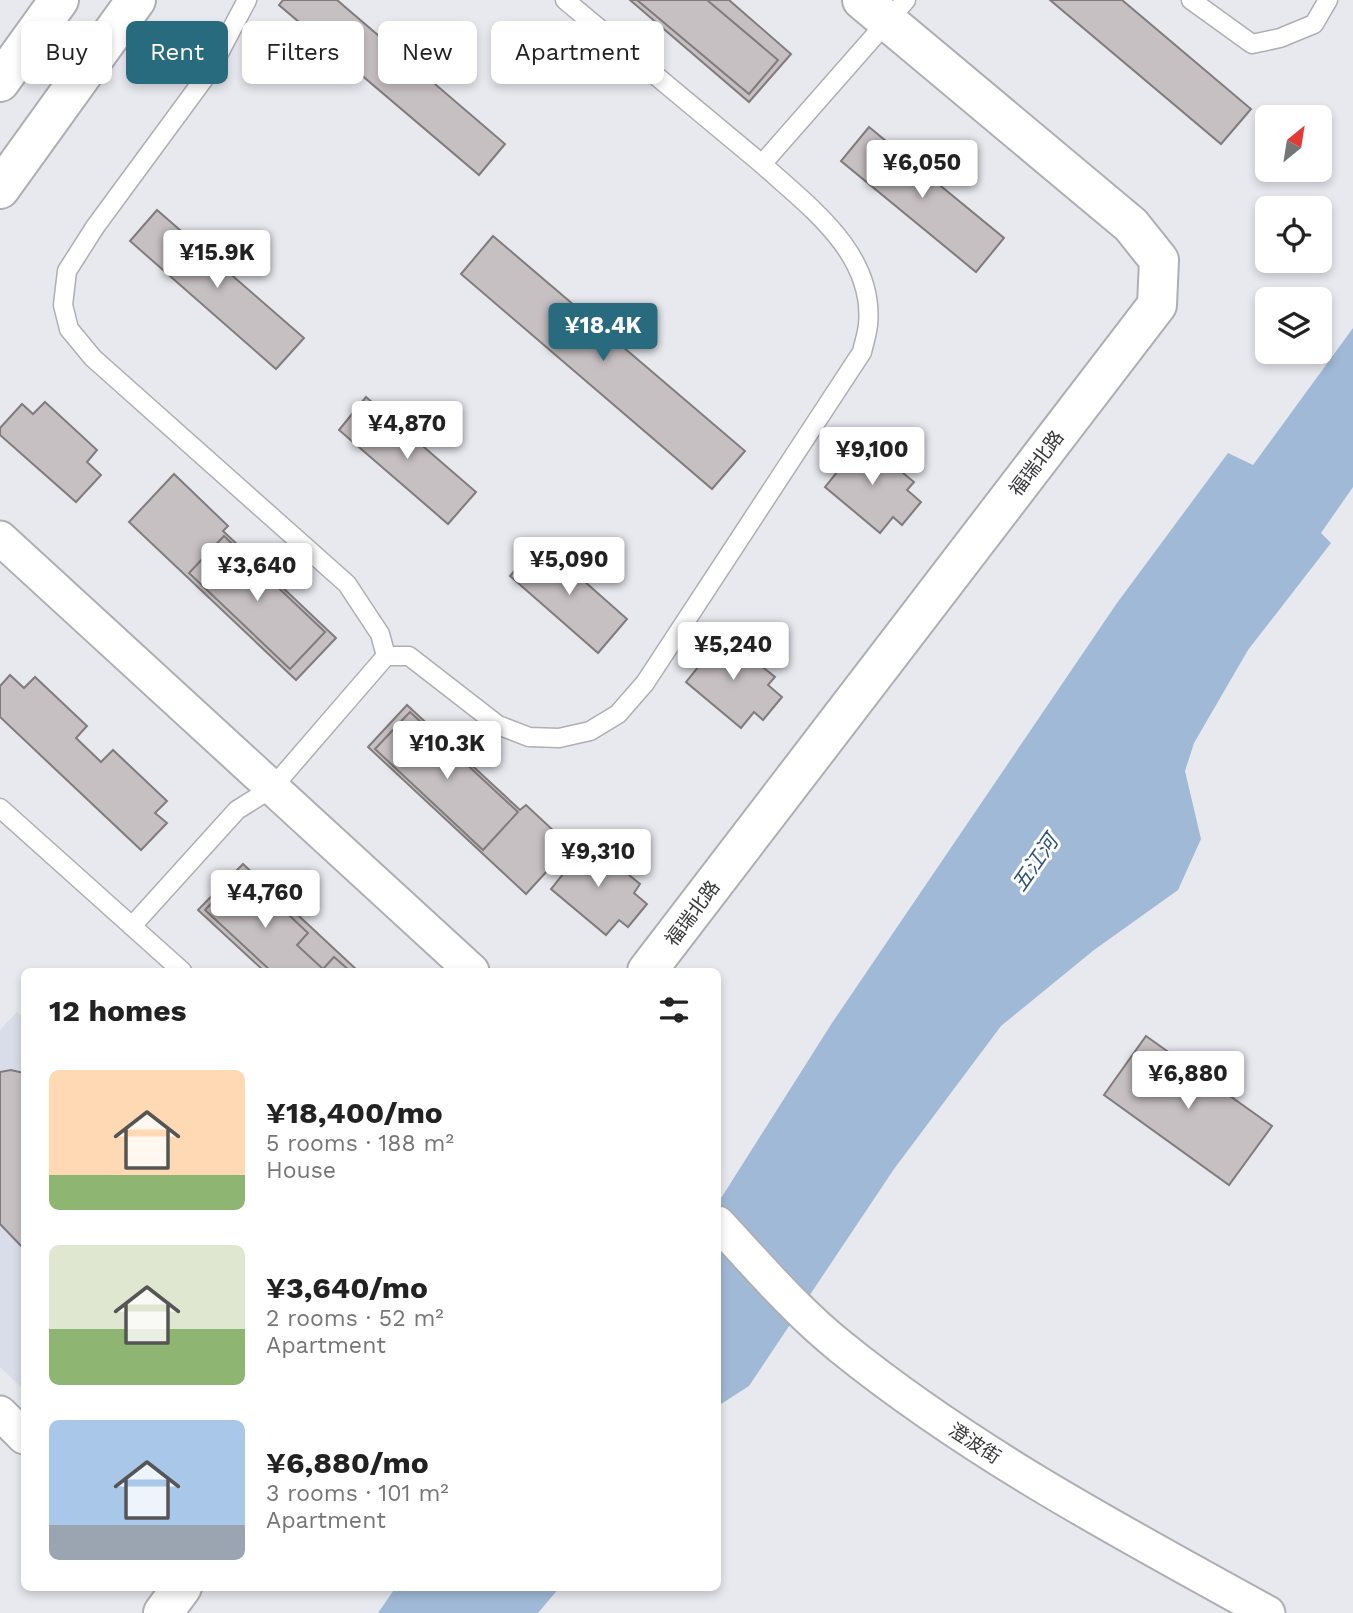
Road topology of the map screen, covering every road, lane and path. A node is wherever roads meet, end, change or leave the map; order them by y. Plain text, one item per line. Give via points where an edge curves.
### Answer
1 (59, 0) edge
2 (136, 0) edge
3 (247, 0) edge
4 (565, 0) edge
5 (1191, 0) edge
6 (1328, 0) edge
7 (885, 7) edge
8 (0, 82) edge
9 (762, 164) junction
10 (0, 189) edge
11 (0, 538) edge
12 (386, 656) junction
13 (272, 788) junction
14 (0, 808) edge
15 (132, 926) junction
16 (179, 968) edge
17 (469, 968) edge
18 (649, 968) edge
19 (721, 1226) edge
20 (0, 1413) edge
21 (21, 1434) edge
22 (178, 1591) edge
23 (163, 1613) edge
24 (1268, 1613) edge

1 - 8 street
2 - 10 street
3 - 12 lane via 209,72 67,271 63,305 69,329 93,358 347,584 380,634
4 - 9 lane
5 - 6 lane via 1252,44 1314,24
7 - 9 lane
7 - 18 street, 福瑞北路 via 1131,225 1159,260 1157,305
9 - 12 lane via 821,217 856,264 866,296 868,324 862,352 645,683 618,714 590,731 559,738 529,737 498,725 409,656
11 - 13 street
12 - 13 lane
13 - 15 lane via 237,810
13 - 17 street
14 - 15 lane
15 - 16 lane
19 - 24 street, 澄波街 via 841,1347 965,1438 1083,1511
20 - 21 street
22 - 23 street

